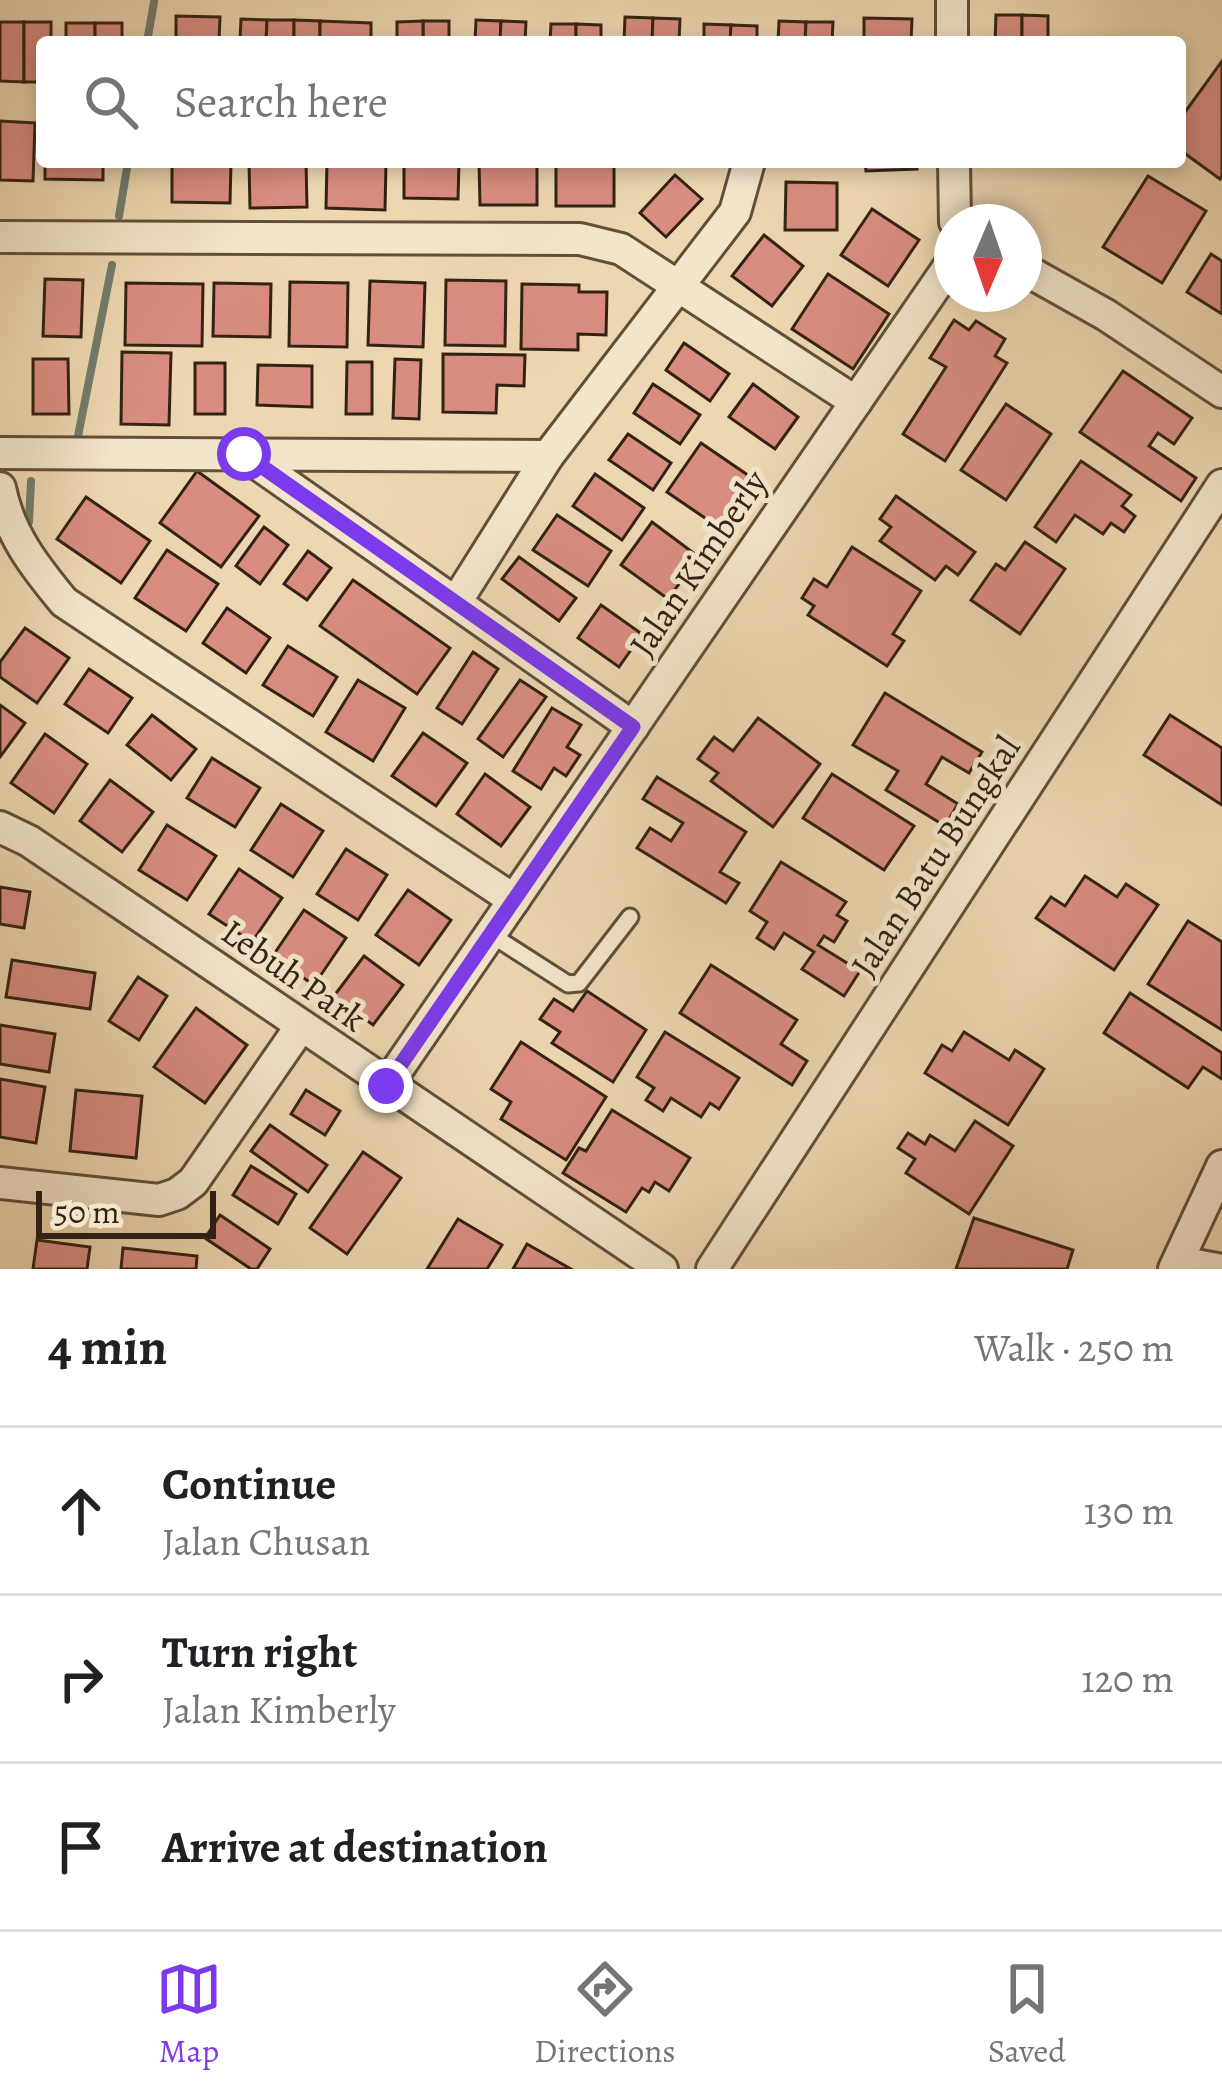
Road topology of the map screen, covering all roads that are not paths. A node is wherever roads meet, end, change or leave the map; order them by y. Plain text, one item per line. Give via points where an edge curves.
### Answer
1 (952, 0) edge
2 (952, 36) edge
3 (747, 168) edge
4 (954, 168) edge
5 (955, 204) edge
6 (0, 237) edge
7 (1042, 279) edge
8 (679, 286) junction
9 (934, 288) edge
10 (1222, 392) edge
11 (856, 402) junction
12 (0, 453) edge
13 (244, 454) junction
14 (548, 456) junction
15 (1222, 485) edge
16 (0, 488) edge
17 (456, 602) junction
18 (633, 727) junction
19 (0, 827) edge
20 (514, 900) junction
21 (630, 917) dead end
22 (490, 934) junction
23 (301, 1026) junction
24 (386, 1086) junction
25 (1222, 1166) edge
26 (0, 1184) edge
27 (1177, 1265) edge
28 (662, 1269) edge
29 (712, 1269) edge
30 (1217, 1269) edge

1 - 2 street
3 - 8 street via 735,212
4 - 5 street
6 - 8 street via 580,239 621,249
7 - 10 street
8 - 11 street
8 - 14 street
9 - 11 street, Jalan Kimberly
11 - 18 street, Jalan Kimberly
12 - 13 street
13 - 14 street
13 - 17 street
14 - 17 street
15 - 29 street, Jalan Batu Bungkal
16 - 20 street via 26,556 64,602
17 - 18 street
18 - 20 street, Jalan Kimberly
19 - 23 street, Lebuh Park
20 - 22 street, Jalan Kimberly
21 - 22 lane via 579,983 568,984
22 - 24 street, Jalan Kimberly
23 - 24 street, Lebuh Park
23 - 26 street via 194,1182 176,1194 139,1199
24 - 28 street, Lebuh Park
25 - 27 street
27 - 30 street

